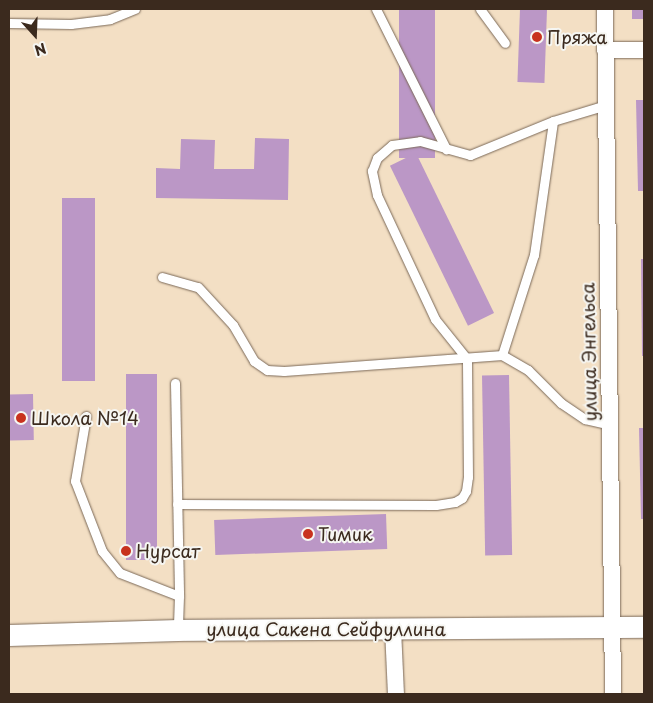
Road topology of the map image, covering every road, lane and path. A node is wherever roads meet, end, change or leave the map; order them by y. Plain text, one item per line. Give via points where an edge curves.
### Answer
1 (136, 9) edge
2 (376, 9) edge
3 (480, 9) edge
4 (605, 9) edge
5 (9, 22) edge
6 (505, 42) dead end
7 (605, 50) junction
8 (644, 50) edge
9 (606, 105) junction
10 (553, 121) junction
11 (446, 149) junction
12 (162, 277) dead end
13 (502, 355) junction
14 (467, 359) junction
15 (175, 383) dead end
16 (86, 416) dead end
17 (610, 425) junction
18 (177, 504) junction
19 (179, 596) junction
20 (612, 627) junction
21 (644, 627) edge
22 (394, 629) junction
23 (178, 630) junction
24 (9, 635) edge
25 (396, 694) edge
26 (613, 694) edge

1 - 5 lane via 110,19 72,24
2 - 11 lane
3 - 6 lane
4 - 7 street, улица Энгельса
7 - 8 street
7 - 9 street, улица Энгельса
9 - 10 lane
9 - 17 street, улица Энгельса
10 - 11 lane via 470,155
10 - 13 lane via 534,255
11 - 14 lane via 420,141 392,146 376,158 372,171 377,195 435,319
12 - 14 lane via 198,287 233,325 254,361 267,370 284,372
13 - 14 lane
13 - 17 lane via 528,370 561,403 585,419
14 - 18 lane via 468,477 466,491 454,502 436,505
15 - 18 lane
16 - 19 lane via 74,481 102,551 120,574
17 - 20 street, улица Энгельса
18 - 19 lane
19 - 23 lane
20 - 21 street, улица Сакена Сейфуллина
20 - 22 street, улица Сакена Сейфуллина
20 - 26 street, улица Энгельса
22 - 23 street, улица Сакена Сейфуллина
22 - 25 street
23 - 24 street, улица Сакена Сейфуллина

